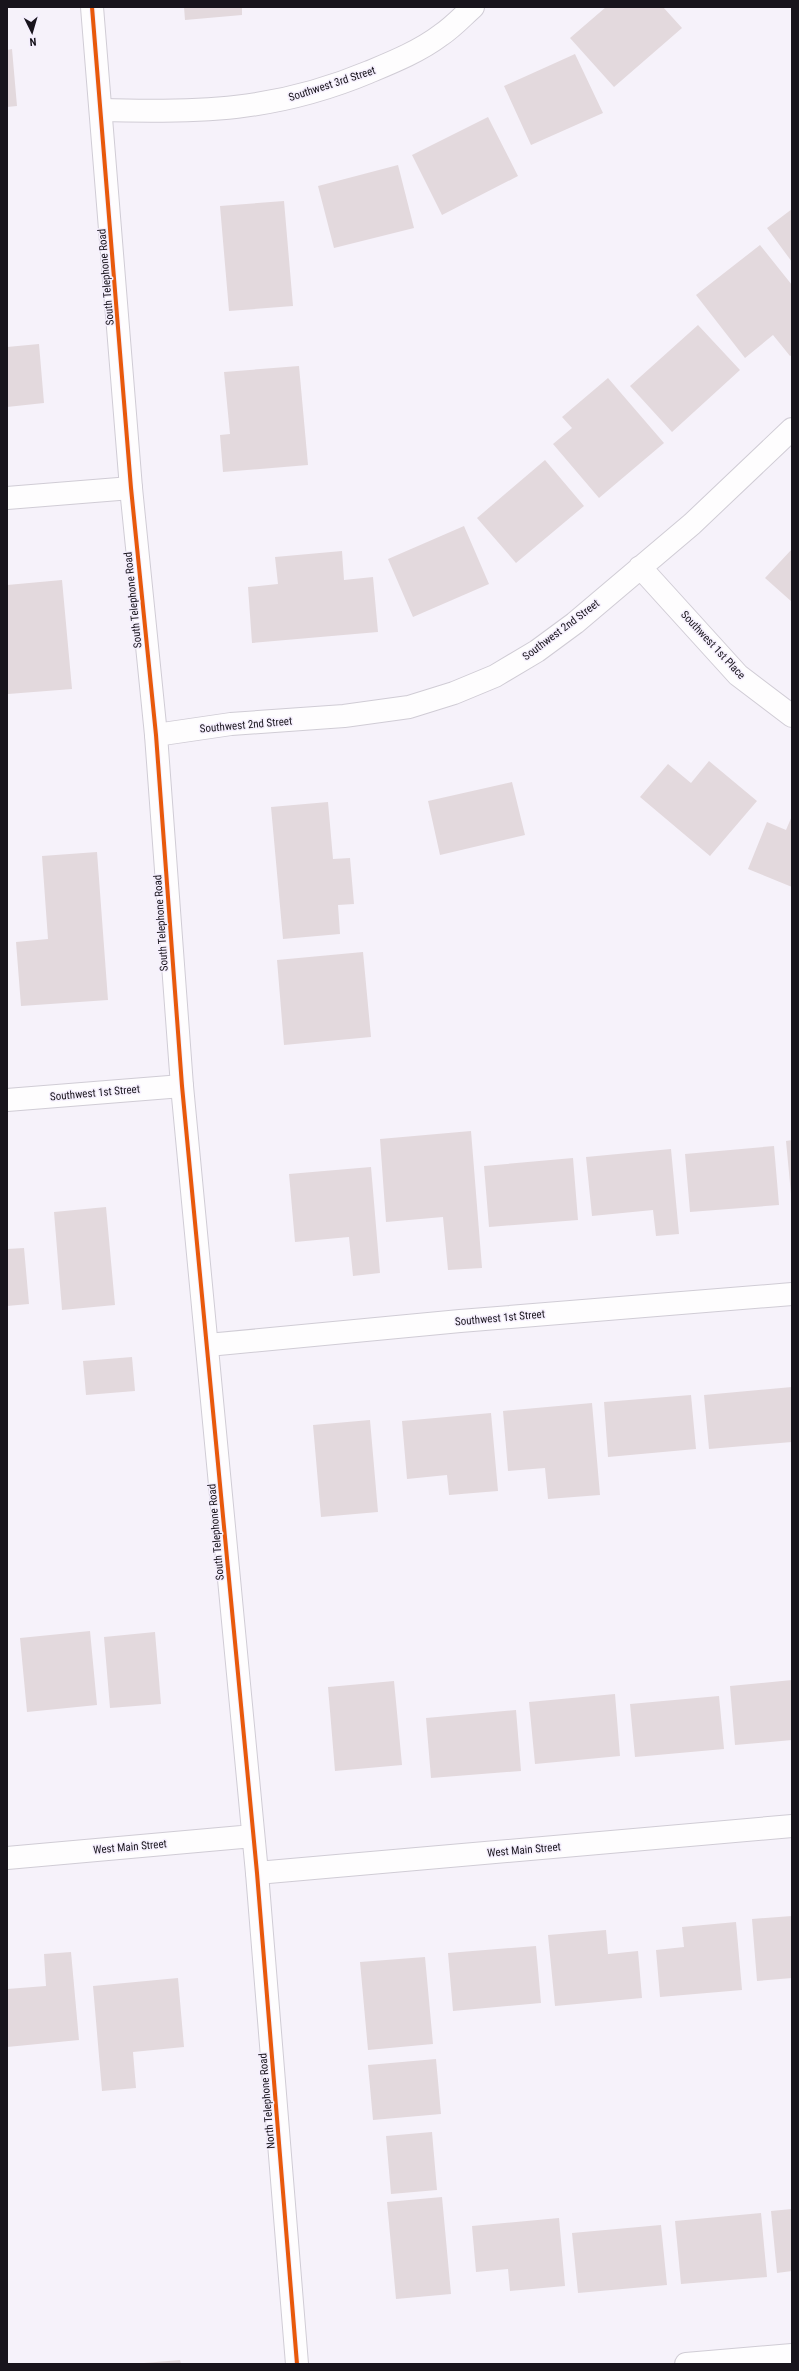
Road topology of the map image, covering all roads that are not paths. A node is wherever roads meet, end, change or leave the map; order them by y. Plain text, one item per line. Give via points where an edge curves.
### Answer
1 (92, 7) edge
2 (473, 7) edge
3 (102, 110) junction
4 (792, 429) edge
5 (131, 488) junction
6 (7, 498) edge
7 (640, 567) junction
8 (792, 716) edge
9 (156, 735) junction
10 (182, 1086) junction
11 (7, 1100) edge
12 (792, 1294) edge
13 (208, 1345) junction
14 (792, 1826) edge
15 (253, 1836) junction
16 (7, 1858) edge
17 (257, 1873) junction
18 (792, 2355) edge
19 (297, 2364) edge
20 (686, 2364) edge

1 - 3 street, South Telephone Road
2 - 3 street, Southwest 3rd Street via 441,35 393,62 313,92 237,108 171,112
3 - 5 street, South Telephone Road
4 - 7 street, Southwest 2nd Street via 692,524
5 - 6 street
5 - 9 street, South Telephone Road
7 - 8 street, Southwest 1st Place via 738,675
7 - 9 street, Southwest 2nd Street via 575,623 537,651 495,676 454,693 408,707 344,716 231,724
9 - 10 street, South Telephone Road
10 - 11 street, Southwest 1st Street
10 - 13 street, South Telephone Road
12 - 13 street, Southwest 1st Street
13 - 15 street, South Telephone Road
14 - 17 street, West Main Street
15 - 16 street, West Main Street
15 - 17 street, North Telephone Road
17 - 19 street, North Telephone Road
18 - 20 street

